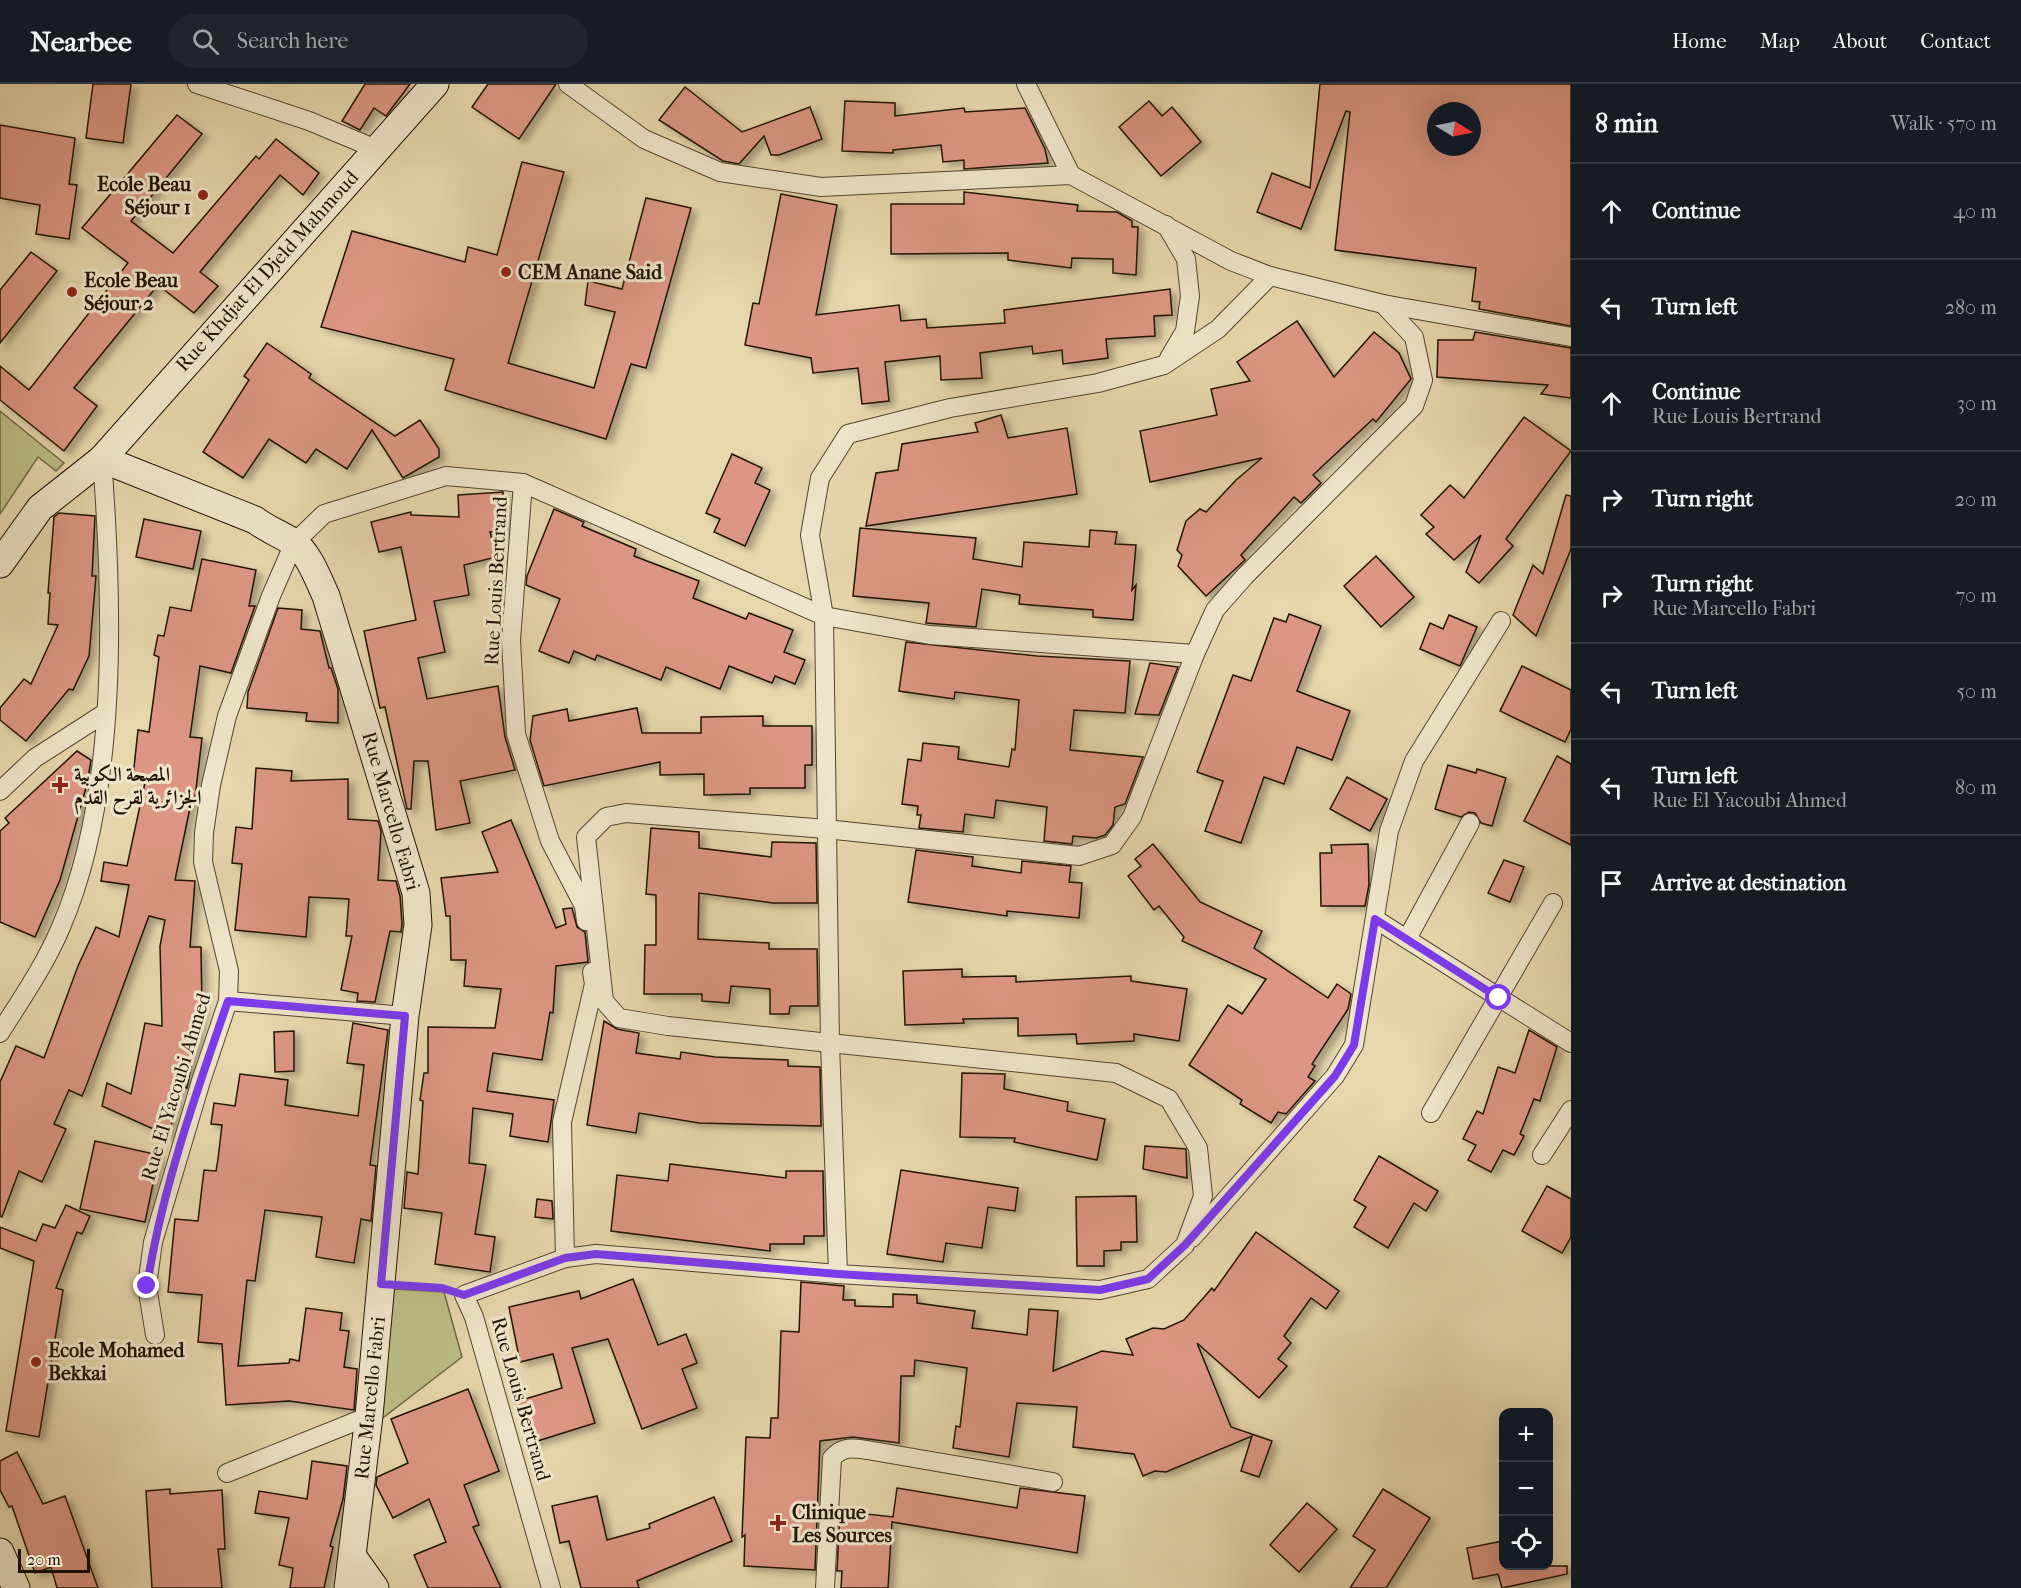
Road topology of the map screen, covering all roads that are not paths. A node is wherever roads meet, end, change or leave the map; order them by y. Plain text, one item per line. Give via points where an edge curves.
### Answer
1 (197, 84) edge
2 (435, 84) edge
3 (568, 84) edge
4 (1026, 84) edge
5 (376, 149) junction
6 (1071, 175) junction
7 (1166, 225) junction
8 (1270, 276) junction
9 (1383, 304) junction
10 (1571, 337) edge
11 (1164, 364) junction
12 (102, 459) junction
13 (523, 483) junction
14 (294, 543) junction
15 (0, 564) edge
16 (824, 616) junction
17 (1501, 621) dead end
18 (1195, 654) junction
19 (105, 713) junction
20 (0, 791) edge
21 (1470, 824) dead end
22 (826, 829) junction
23 (1553, 903) dead end
24 (1375, 919) junction
25 (1407, 939) junction
26 (1499, 998) junction
27 (228, 1001) junction
28 (405, 1016) junction
29 (0, 1033) edge
30 (830, 1043) junction
31 (1571, 1043) edge
32 (1571, 1110) edge
33 (1431, 1113) dead end
34 (1542, 1155) dead end
35 (1185, 1245) junction
36 (565, 1258) junction
37 (838, 1274) junction
38 (155, 1335) dead end
39 (369, 1416) junction
40 (227, 1473) dead end
41 (1053, 1482) dead end
42 (0, 1552) edge
43 (353, 1557) junction
44 (16, 1588) edge
45 (348, 1588) edge
46 (375, 1588) edge
47 (551, 1588) edge
48 (825, 1588) edge

1 - 5 street via 309,121
2 - 5 street, Rue Khdjat El Djeld Mahmoud
3 - 6 street via 644,139 720,172 821,188
4 - 6 street
5 - 12 street, Rue Khdjat El Djeld Mahmoud
6 - 7 street
7 - 8 street via 1231,261
7 - 11 street via 1186,259 1190,296 1185,332
8 - 9 street
8 - 11 street via 1218,329
9 - 10 street
9 - 18 street via 1414,337 1423,380 1414,406 1245,576 1215,610
11 - 16 street via 1098,383 950,408 848,434 820,477 810,535
12 - 14 street, Rue Marcello Fabri via 237,511
12 - 15 street, Rue Khdjat El Djeld Mahmoud via 40,508
12 - 19 street via 110,562
13 - 14 street via 446,476 324,514
13 - 16 street
13 - 36 street, Rue Louis Bertrand via 511,640 516,734 550,841 584,906 594,984 562,1122
14 - 27 street, Rue El Yacoubi Ahmed via 227,716 204,832 202,862 229,971
14 - 28 street, Rue Marcello Fabri via 326,596 412,873 418,925
16 - 18 street via 930,635
16 - 22 street
17 - 24 street via 1414,761 1389,831
18 - 22 street via 1132,817 1112,845 1079,856
19 - 20 street via 35,758
19 - 29 street via 105,743 82,867 62,926 37,977
21 - 25 street
22 - 30 street
22 - 30 street via 626,813 606,817 586,837 604,1001 620,1018
23 - 26 street
24 - 25 street
24 - 35 street via 1354,1045 1335,1076
25 - 26 street
26 - 31 street
26 - 33 street
27 - 28 street
27 - 38 street, Rue El Yacoubi Ahmed via 153,1242 147,1286
28 - 39 street, Rue Marcello Fabri
30 - 35 street via 1116,1074 1169,1099 1198,1148 1203,1196
30 - 37 street
32 - 34 street
35 - 37 street via 1148,1279 1100,1290
36 - 37 street via 596,1254
36 - 47 street, Rue Louis Bertrand via 464,1295 474,1317
39 - 40 street
39 - 43 street, Rue Marcello Fabri
41 - 48 street via 867,1450 839,1450 832,1458
42 - 44 street
43 - 45 street, Rue Marcello Fabri
43 - 46 street

